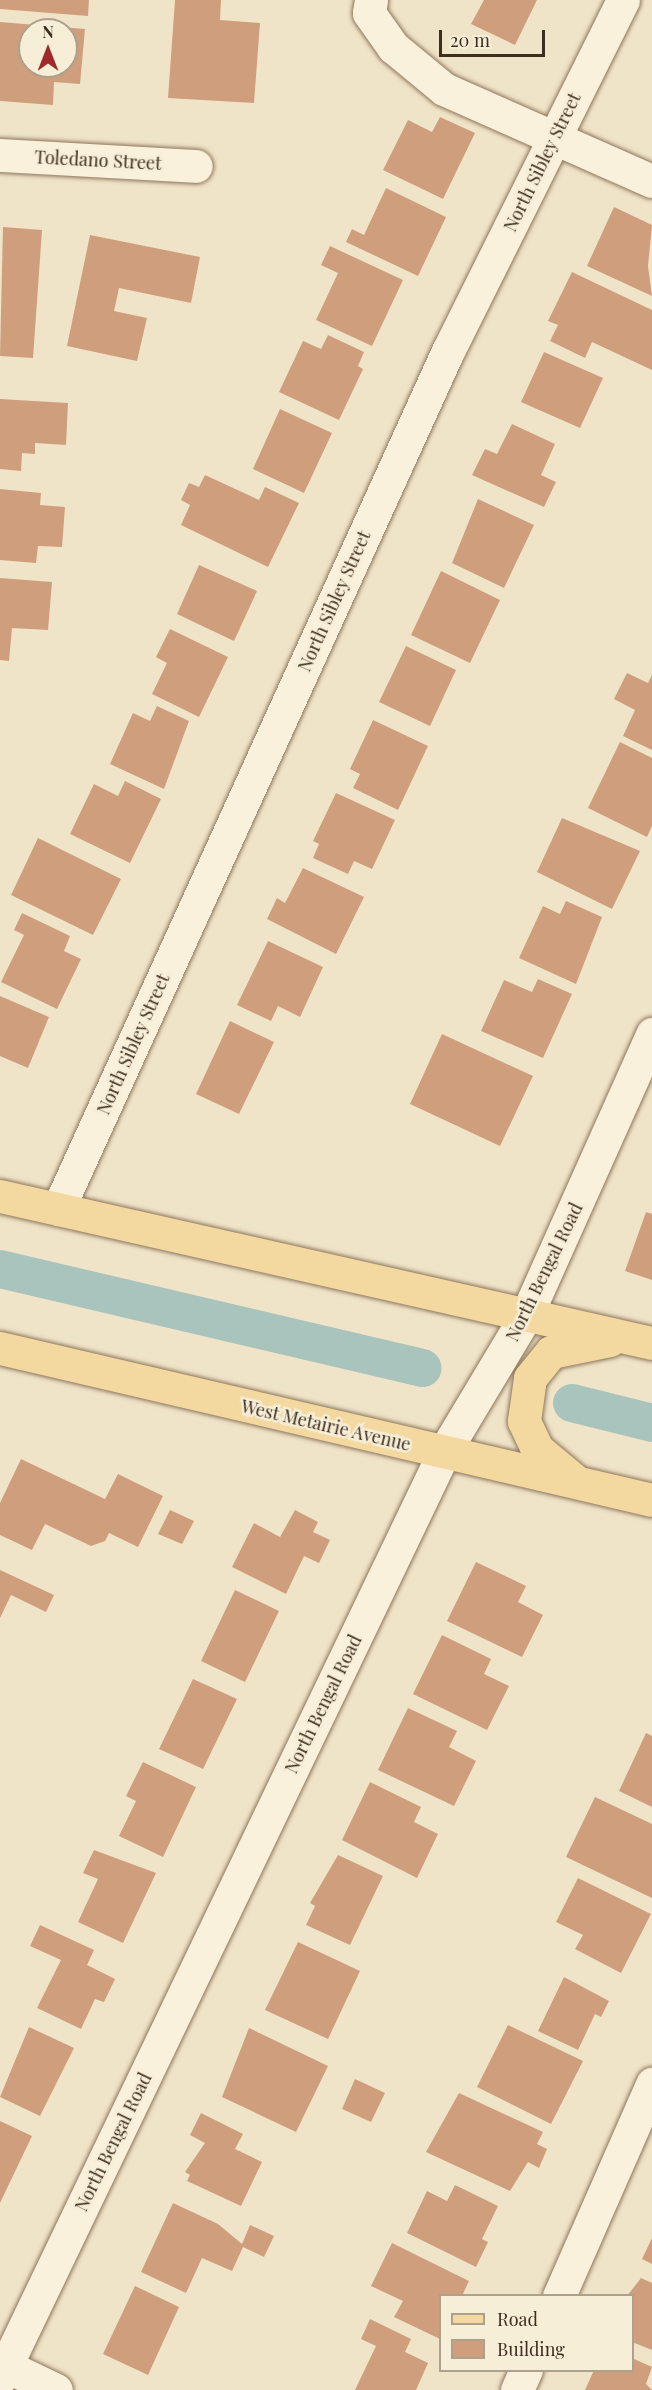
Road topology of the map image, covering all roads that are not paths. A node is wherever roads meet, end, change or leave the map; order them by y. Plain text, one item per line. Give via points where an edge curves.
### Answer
1 (371, 0) edge
2 (623, 0) edge
3 (555, 137) junction
4 (0, 155) edge
5 (196, 166) dead end
6 (652, 181) edge
7 (652, 1034) edge
8 (0, 1196) edge
9 (58, 1209) junction
10 (527, 1314) junction
11 (648, 1342) edge
12 (0, 1348) edge
13 (444, 1452) junction
14 (577, 1483) junction
15 (652, 1500) edge
16 (652, 2085) edge
17 (559, 2294) edge
18 (2, 2369) edge
19 (525, 2372) edge
20 (56, 2390) edge
21 (517, 2390) edge

1 - 3 street via 369,13 393,47 444,89
2 - 3 street, North Sibley Street
3 - 6 street
3 - 9 street, North Sibley Street via 448,351
4 - 5 street, Toledano Street
7 - 10 street, North Bengal Road
8 - 9 main road
9 - 10 main road
10 - 11 main road
10 - 13 street, North Bengal Road
11 - 14 main road via 593,1339 551,1352 530,1378 524,1421 537,1449
12 - 13 main road, West Metairie Avenue
13 - 14 main road, West Metairie Avenue
13 - 18 street, North Bengal Road
14 - 15 main road, West Metairie Avenue
16 - 17 street
18 - 20 street
19 - 21 street

